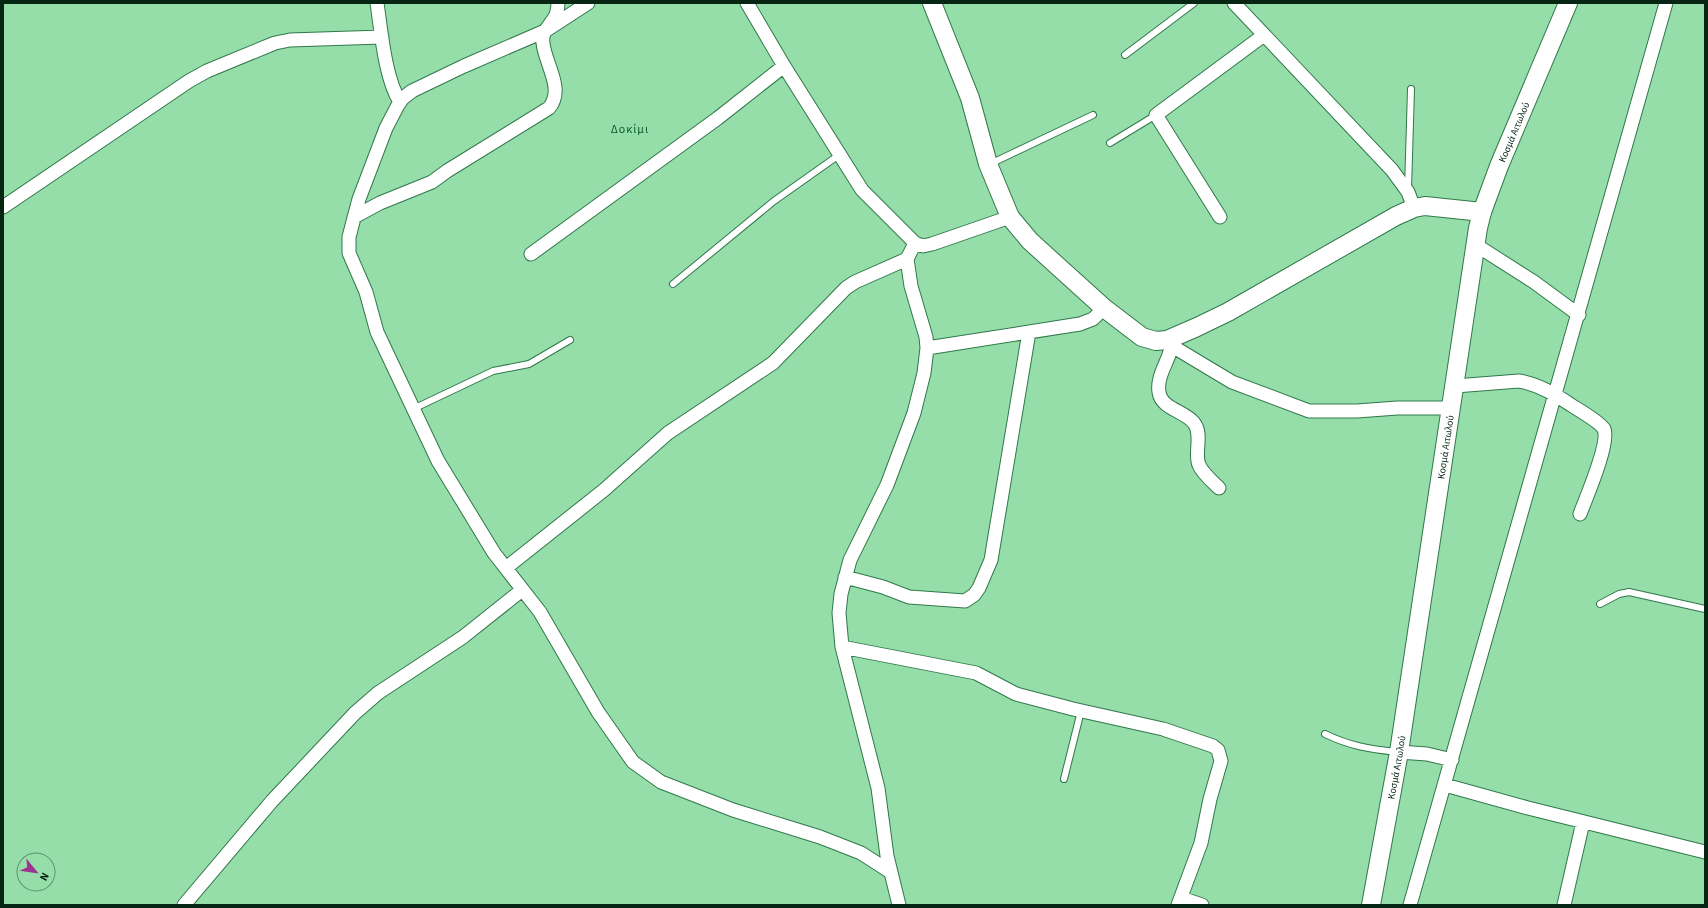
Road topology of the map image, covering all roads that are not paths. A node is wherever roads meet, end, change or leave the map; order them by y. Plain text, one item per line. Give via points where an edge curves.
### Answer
1 (377, 3) edge
2 (558, 3) edge
3 (588, 3) edge
4 (747, 3) edge
5 (932, 3) edge
6 (1194, 3) edge
7 (1234, 3) edge
8 (1568, 3) edge
9 (1666, 3) edge
10 (545, 31) junction
11 (1264, 35) junction
12 (382, 37) junction
13 (1125, 55) dead end
14 (784, 66) junction
15 (1410, 89) dead end
16 (400, 102) junction
17 (1093, 115) dead end
18 (1156, 115) junction
19 (1110, 143) dead end
20 (839, 155) junction
21 (988, 164) junction
22 (1411, 200) junction
23 (3, 207) edge
24 (1482, 212) junction
25 (354, 217) junction
26 (1010, 217) junction
27 (1220, 217) dead end
28 (915, 243) junction
29 (1476, 245) junction
30 (531, 254) dead end
31 (907, 260) junction
32 (673, 284) dead end
33 (1104, 308) junction
34 (1579, 315) junction
35 (1029, 332) junction
36 (570, 340) dead end
37 (1172, 342) junction
38 (927, 348) junction
39 (1455, 386) junction
40 (1555, 394) junction
41 (1451, 408) junction
42 (413, 409) junction
43 (1219, 488) dead end
44 (1580, 514) dead end
45 (506, 568) junction
46 (845, 577) junction
47 (522, 590) junction
48 (1600, 604) dead end
49 (1705, 609) edge
50 (842, 647) junction
51 (1081, 711) junction
52 (1325, 734) dead end
53 (1399, 752) junction
54 (1452, 760) junction
55 (1064, 780) dead end
56 (1444, 786) junction
57 (1583, 822) junction
58 (1705, 852) edge
59 (890, 871) junction
60 (1179, 901) edge
61 (184, 905) edge
62 (899, 905) edge
63 (1202, 905) edge
64 (1371, 905) edge
65 (1410, 905) edge
66 (1564, 905) edge

1 - 12 street
2 - 10 street via 556,14
3 - 10 street
4 - 14 street
5 - 21 main road via 970,98
6 - 13 lane
7 - 11 street
8 - 24 main road, Κοσμά Αιτωλού via 1517,121
9 - 34 street
10 - 16 street via 417,88
10 - 25 street via 542,39 556,88 554,100 549,108 432,182 380,203
11 - 18 street
11 - 22 street via 1392,170
12 - 16 street via 394,92
12 - 23 street via 290,40 275,43 207,71 169,93
14 - 20 street
14 - 30 street via 718,118
15 - 22 lane
16 - 25 street via 386,128
17 - 21 lane
18 - 19 lane
18 - 27 street
20 - 28 street via 862,190
20 - 32 lane via 774,201
21 - 26 main road
22 - 24 main road
22 - 37 main road via 1396,216
24 - 29 main road, Κοσμά Αιτωλού
25 - 42 street via 348,237 349,253 366,292 377,332
26 - 28 street via 932,244 923,246
26 - 33 main road via 1030,240
28 - 31 street
29 - 34 street
29 - 39 main road, Κοσμά Αιτωλού
31 - 38 street
31 - 45 street via 846,288 773,363 668,434 604,490
33 - 35 street via 1093,319 1083,323
33 - 37 main road via 1146,339
34 - 40 street
35 - 38 street
35 - 46 street via 991,560 974,595 965,602 910,597
36 - 42 lane via 529,364 493,370
37 - 41 street via 1232,382 1309,411
37 - 43 street via 1159,393 1163,402 1194,423 1198,431 1199,466
38 - 46 street via 920,394 907,432 887,485 850,560
39 - 40 street via 1519,381
39 - 41 main road, Κοσμά Αιτωλού
40 - 44 street via 1601,426 1605,436 1601,458
40 - 54 street
41 - 53 main road, Κοσμά Αιτωλού
42 - 45 street via 438,461 494,553
45 - 47 street
46 - 50 street via 839,614
47 - 59 street via 540,612 618,742 633,762 644,771 661,782 702,798 861,853
47 - 61 street via 463,637 378,693 355,712 272,801
48 - 49 lane via 1629,592
50 - 51 street via 976,673 1016,694
50 - 59 street via 878,788
51 - 55 lane
51 - 60 street via 1163,729 1213,746 1221,755 1222,761 1210,799 1201,843
52 - 53 lane via 1362,748
53 - 54 street via 1427,754
53 - 64 main road, Κοσμά Αιτωλού
54 - 56 street
56 - 57 street
56 - 65 street
57 - 58 street
57 - 66 street
59 - 62 street
60 - 63 street

